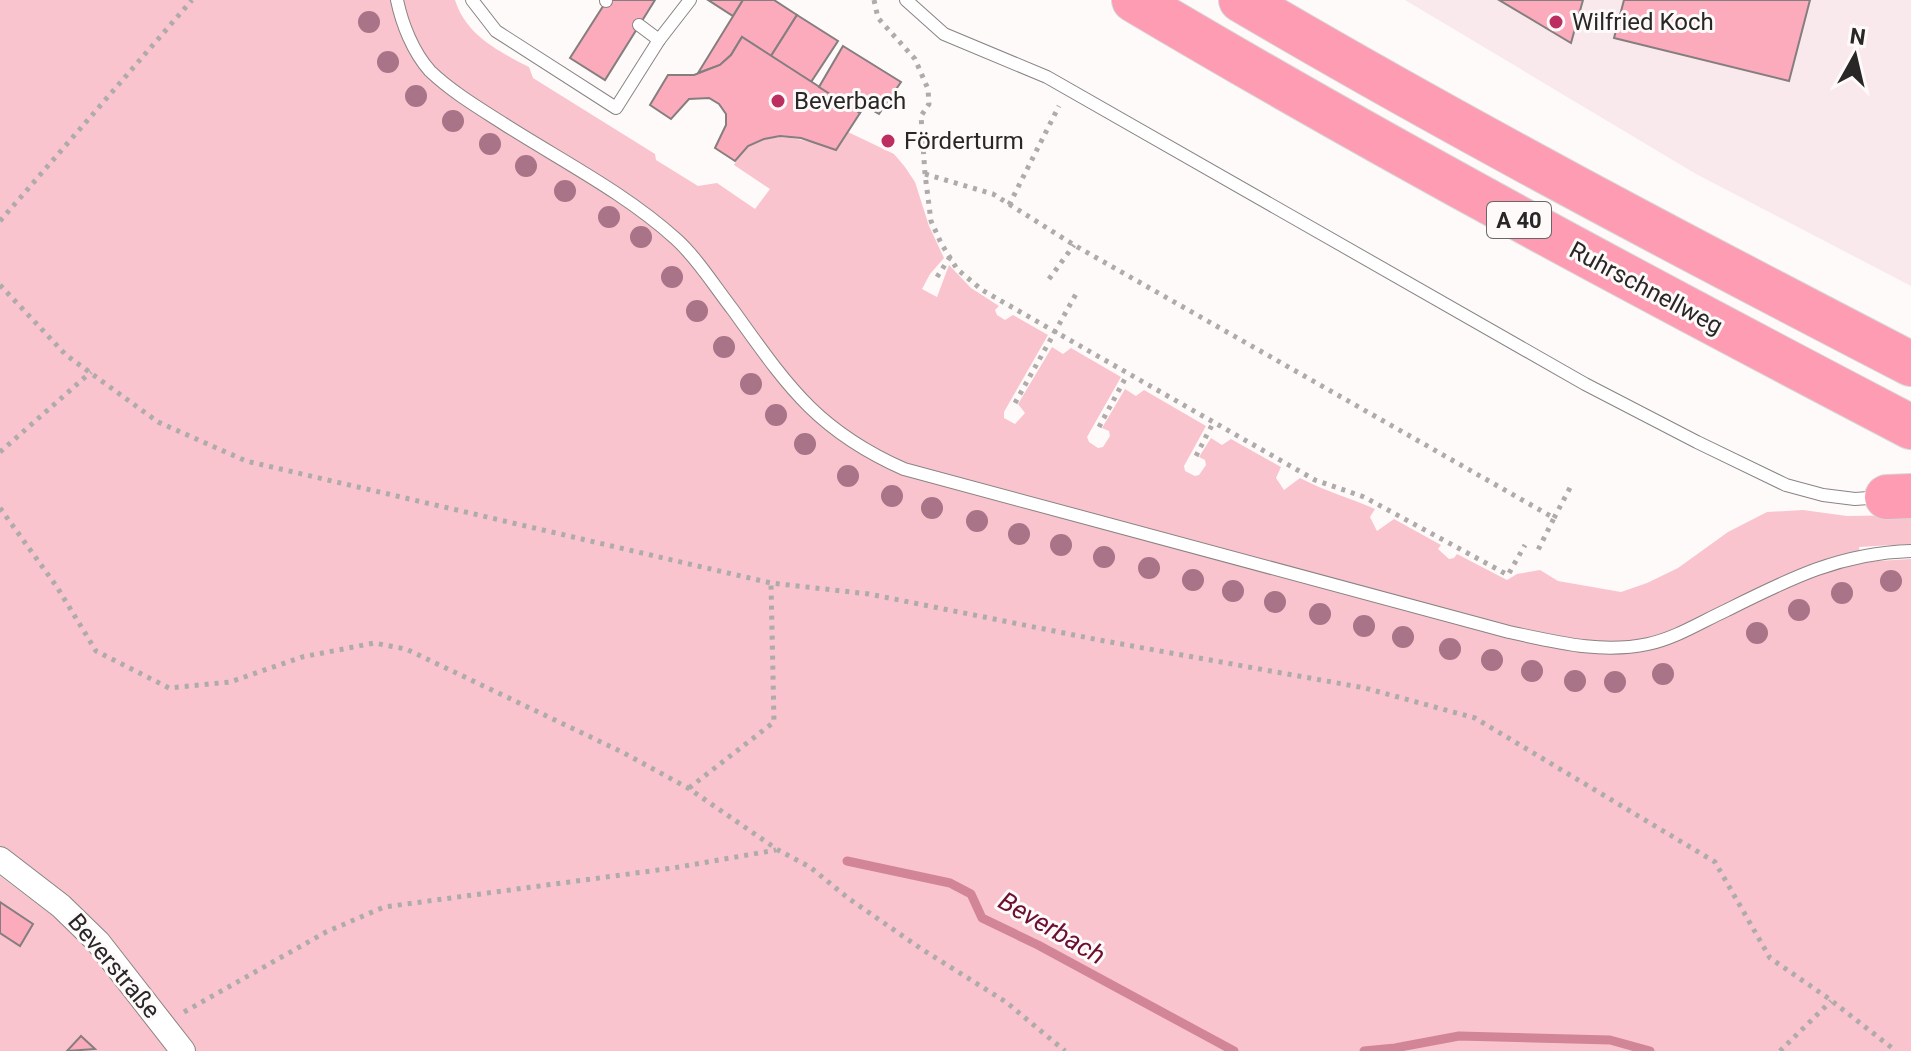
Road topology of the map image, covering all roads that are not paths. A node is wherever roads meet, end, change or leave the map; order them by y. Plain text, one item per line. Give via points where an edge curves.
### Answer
1 (397, 0) edge
2 (472, 0) edge
3 (690, 0) edge
4 (906, 0) edge
5 (1134, 0) edge
6 (1241, 0) edge
7 (639, 25) dead end
8 (659, 40) junction
9 (1911, 364) edge
10 (1911, 427) edge
11 (1899, 496) edge
12 (1911, 551) edge
13 (0, 859) edge
14 (183, 1051) edge

1 - 12 lane via 401,19 429,69 469,102 642,211 678,241 810,409 869,454 904,469 1509,632 1595,648 1624,648 1673,636 1806,571 1841,560
2 - 8 lane via 496,31 616,108
3 - 8 lane
4 - 11 lane via 944,34 1047,77 1585,384 1749,468 1823,495
5 - 10 highway, Ruhrschnellweg / A 40 via 1430,171
6 - 9 highway, A 40 via 1678,244
7 - 8 lane
13 - 14 street, Beverstraße via 98,942

